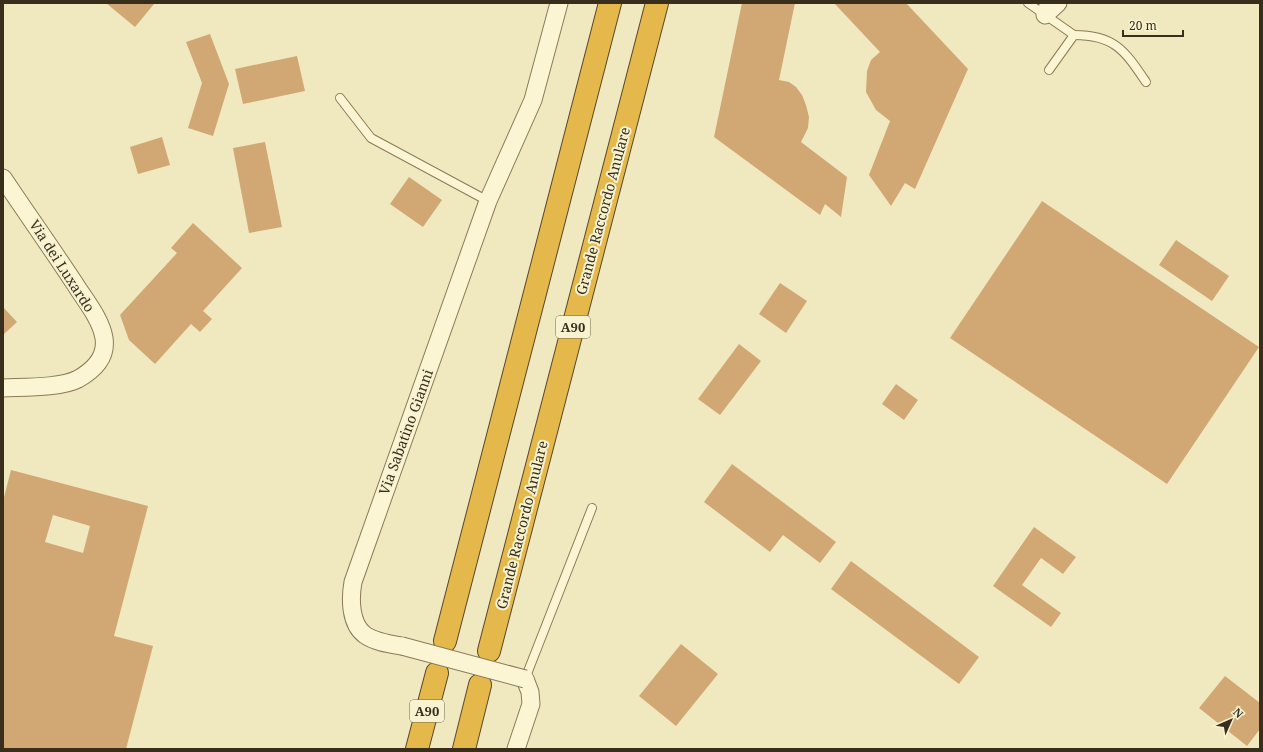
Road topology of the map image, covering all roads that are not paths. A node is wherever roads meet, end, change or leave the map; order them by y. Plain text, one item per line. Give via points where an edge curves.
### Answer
1 (559, 3) edge
2 (610, 3) edge
3 (657, 3) edge
4 (1028, 3) edge
5 (1058, 3) edge
6 (1047, 9) edge
7 (1074, 35) junction
8 (1049, 70) dead end
9 (1146, 82) dead end
10 (340, 98) dead end
11 (3, 178) edge
12 (488, 201) junction
13 (3, 388) edge
14 (592, 508) dead end
15 (445, 641) dead end
16 (489, 651) dead end
17 (436, 673) dead end
18 (525, 679) junction
19 (480, 685) dead end
20 (417, 749) edge
21 (464, 749) edge
22 (516, 749) edge

1 - 12 street, Via Sabatino Gianni via 533,100
2 - 15 highway
3 - 16 highway, Grande Raccordo Anulare / A90
4 - 6 lane
5 - 6 street
6 - 7 lane
7 - 8 lane
7 - 9 lane via 1097,37 1119,47 1128,55
10 - 12 lane via 371,138
11 - 13 street, Via dei Luxardo via 52,249 99,324 104,338 101,360 85,375 70,382
12 - 18 street, Via Sabatino Gianni, bridge via 353,582 350,598 352,612 365,635 380,642
14 - 18 lane
17 - 20 highway, A90
18 - 22 street via 531,704
19 - 21 highway

